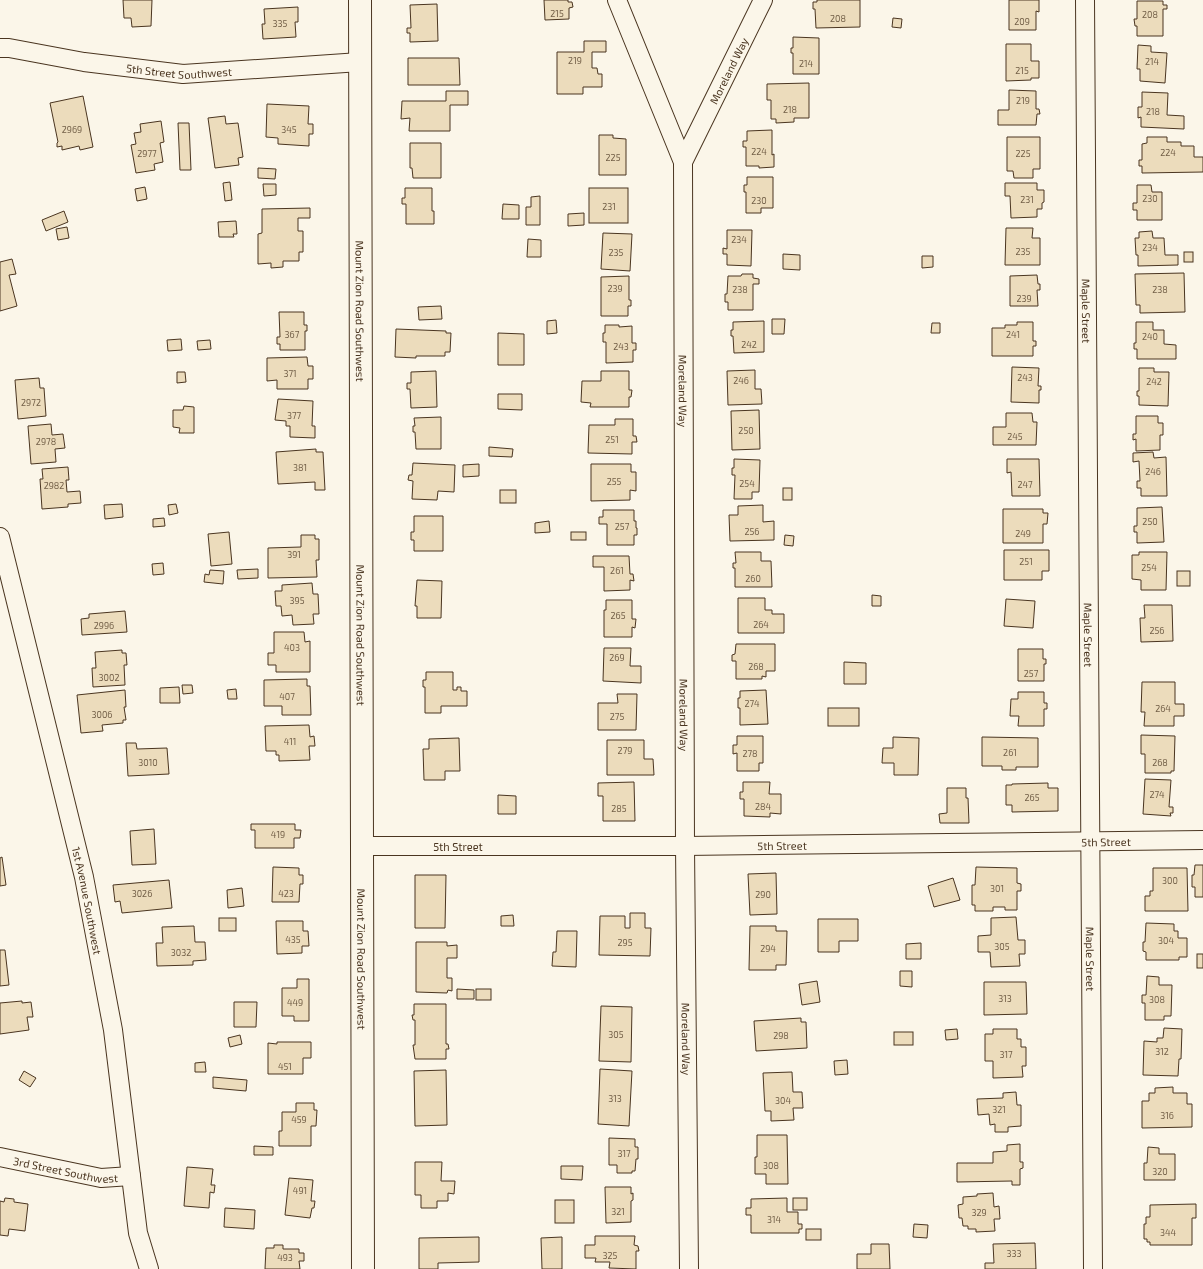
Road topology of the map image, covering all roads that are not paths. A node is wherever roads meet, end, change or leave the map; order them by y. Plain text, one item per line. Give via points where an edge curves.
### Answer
1 (360, 0) edge
2 (617, 0) edge
3 (763, 0) edge
4 (1085, 0) edge
5 (0, 48) edge
6 (360, 62) junction
7 (683, 162) junction
8 (0, 537) edge
9 (1203, 840) edge
10 (1090, 842) junction
11 (362, 846) junction
12 (685, 846) junction
13 (0, 1157) edge
14 (131, 1176) junction
15 (148, 1269) edge
16 (363, 1269) edge
17 (689, 1269) edge
18 (1093, 1269) edge

1 - 6 street, Mount Zion Road Southwest
2 - 7 street, Moreland Way
3 - 7 street, Moreland Way
4 - 10 street, Maple Street
5 - 6 street, 5th Street Southwest via 84,62 183,74
6 - 11 street, Mount Zion Road Southwest
7 - 12 street, Moreland Way
8 - 14 street, 1st Avenue Southwest via 84,877 113,1030
9 - 10 street, 5th Street
10 - 12 street, 5th Street
10 - 18 street, Maple Street
11 - 12 street, 5th Street
11 - 16 street, Mount Zion Road Southwest
12 - 17 street, Moreland Way
13 - 14 street, 3rd Street Southwest via 101,1178
14 - 15 street, 1st Avenue Southwest via 138,1233

